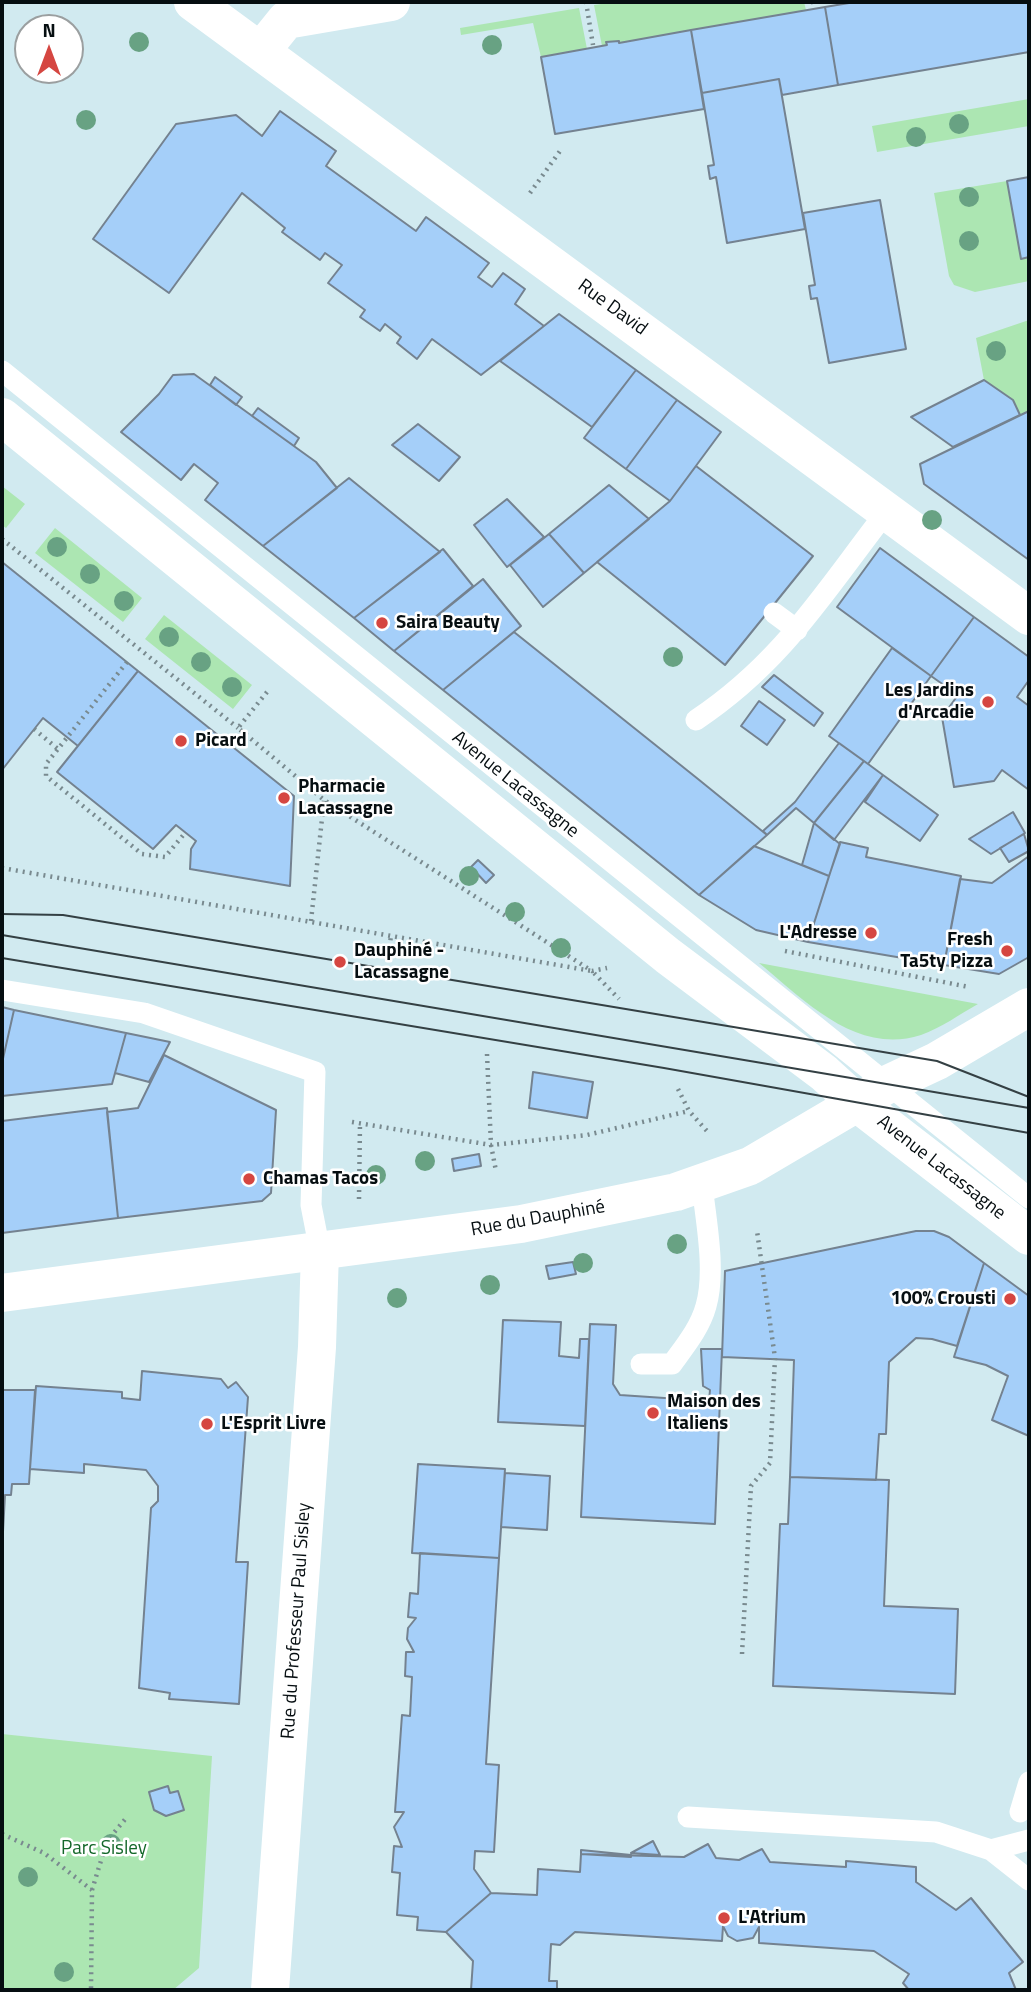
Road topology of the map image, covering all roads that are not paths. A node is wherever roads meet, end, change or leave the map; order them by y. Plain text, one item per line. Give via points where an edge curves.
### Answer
1 (194, 2) edge
2 (391, 2) edge
3 (261, 51) junction
4 (2, 371) edge
5 (2, 417) edge
6 (887, 511) junction
7 (774, 613) dead end
8 (1029, 616) edge
9 (797, 631) junction
10 (696, 720) dead end
11 (2, 990) edge
12 (1029, 1007) edge
13 (872, 1093) junction
14 (702, 1185) junction
15 (1029, 1198) edge
16 (1029, 1236) edge
17 (320, 1251) junction
18 (2, 1293) edge
19 (641, 1364) dead end
20 (1029, 1782) edge
21 (1020, 1812) dead end
22 (688, 1817) dead end
23 (1029, 1840) edge
24 (991, 1850) junction
25 (1029, 1880) edge
26 (270, 1990) edge

1 - 3 street, Rue David
2 - 3 street via 286,20
3 - 6 street, Rue David
4 - 13 lane, Avenue Lacassagne
5 - 13 street, Avenue Lacassagne via 643,935 824,1073
6 - 8 street, Rue David
6 - 9 lane
7 - 9 lane
9 - 10 lane via 728,699
11 - 17 lane via 144,1013 315,1072 311,1205
12 - 13 street, Rue du Dauphiné
13 - 14 street, Rue du Dauphiné via 750,1166
13 - 15 lane, Avenue Lacassagne
13 - 16 street, Avenue Lacassagne
14 - 17 street, Rue du Dauphiné via 521,1224
14 - 19 lane via 709,1245 706,1306 672,1364
17 - 18 street, Rue du Dauphiné
17 - 26 street, Rue du Professeur Paul Sisley
20 - 21 lane
22 - 24 lane via 936,1832
23 - 24 lane
24 - 25 lane

